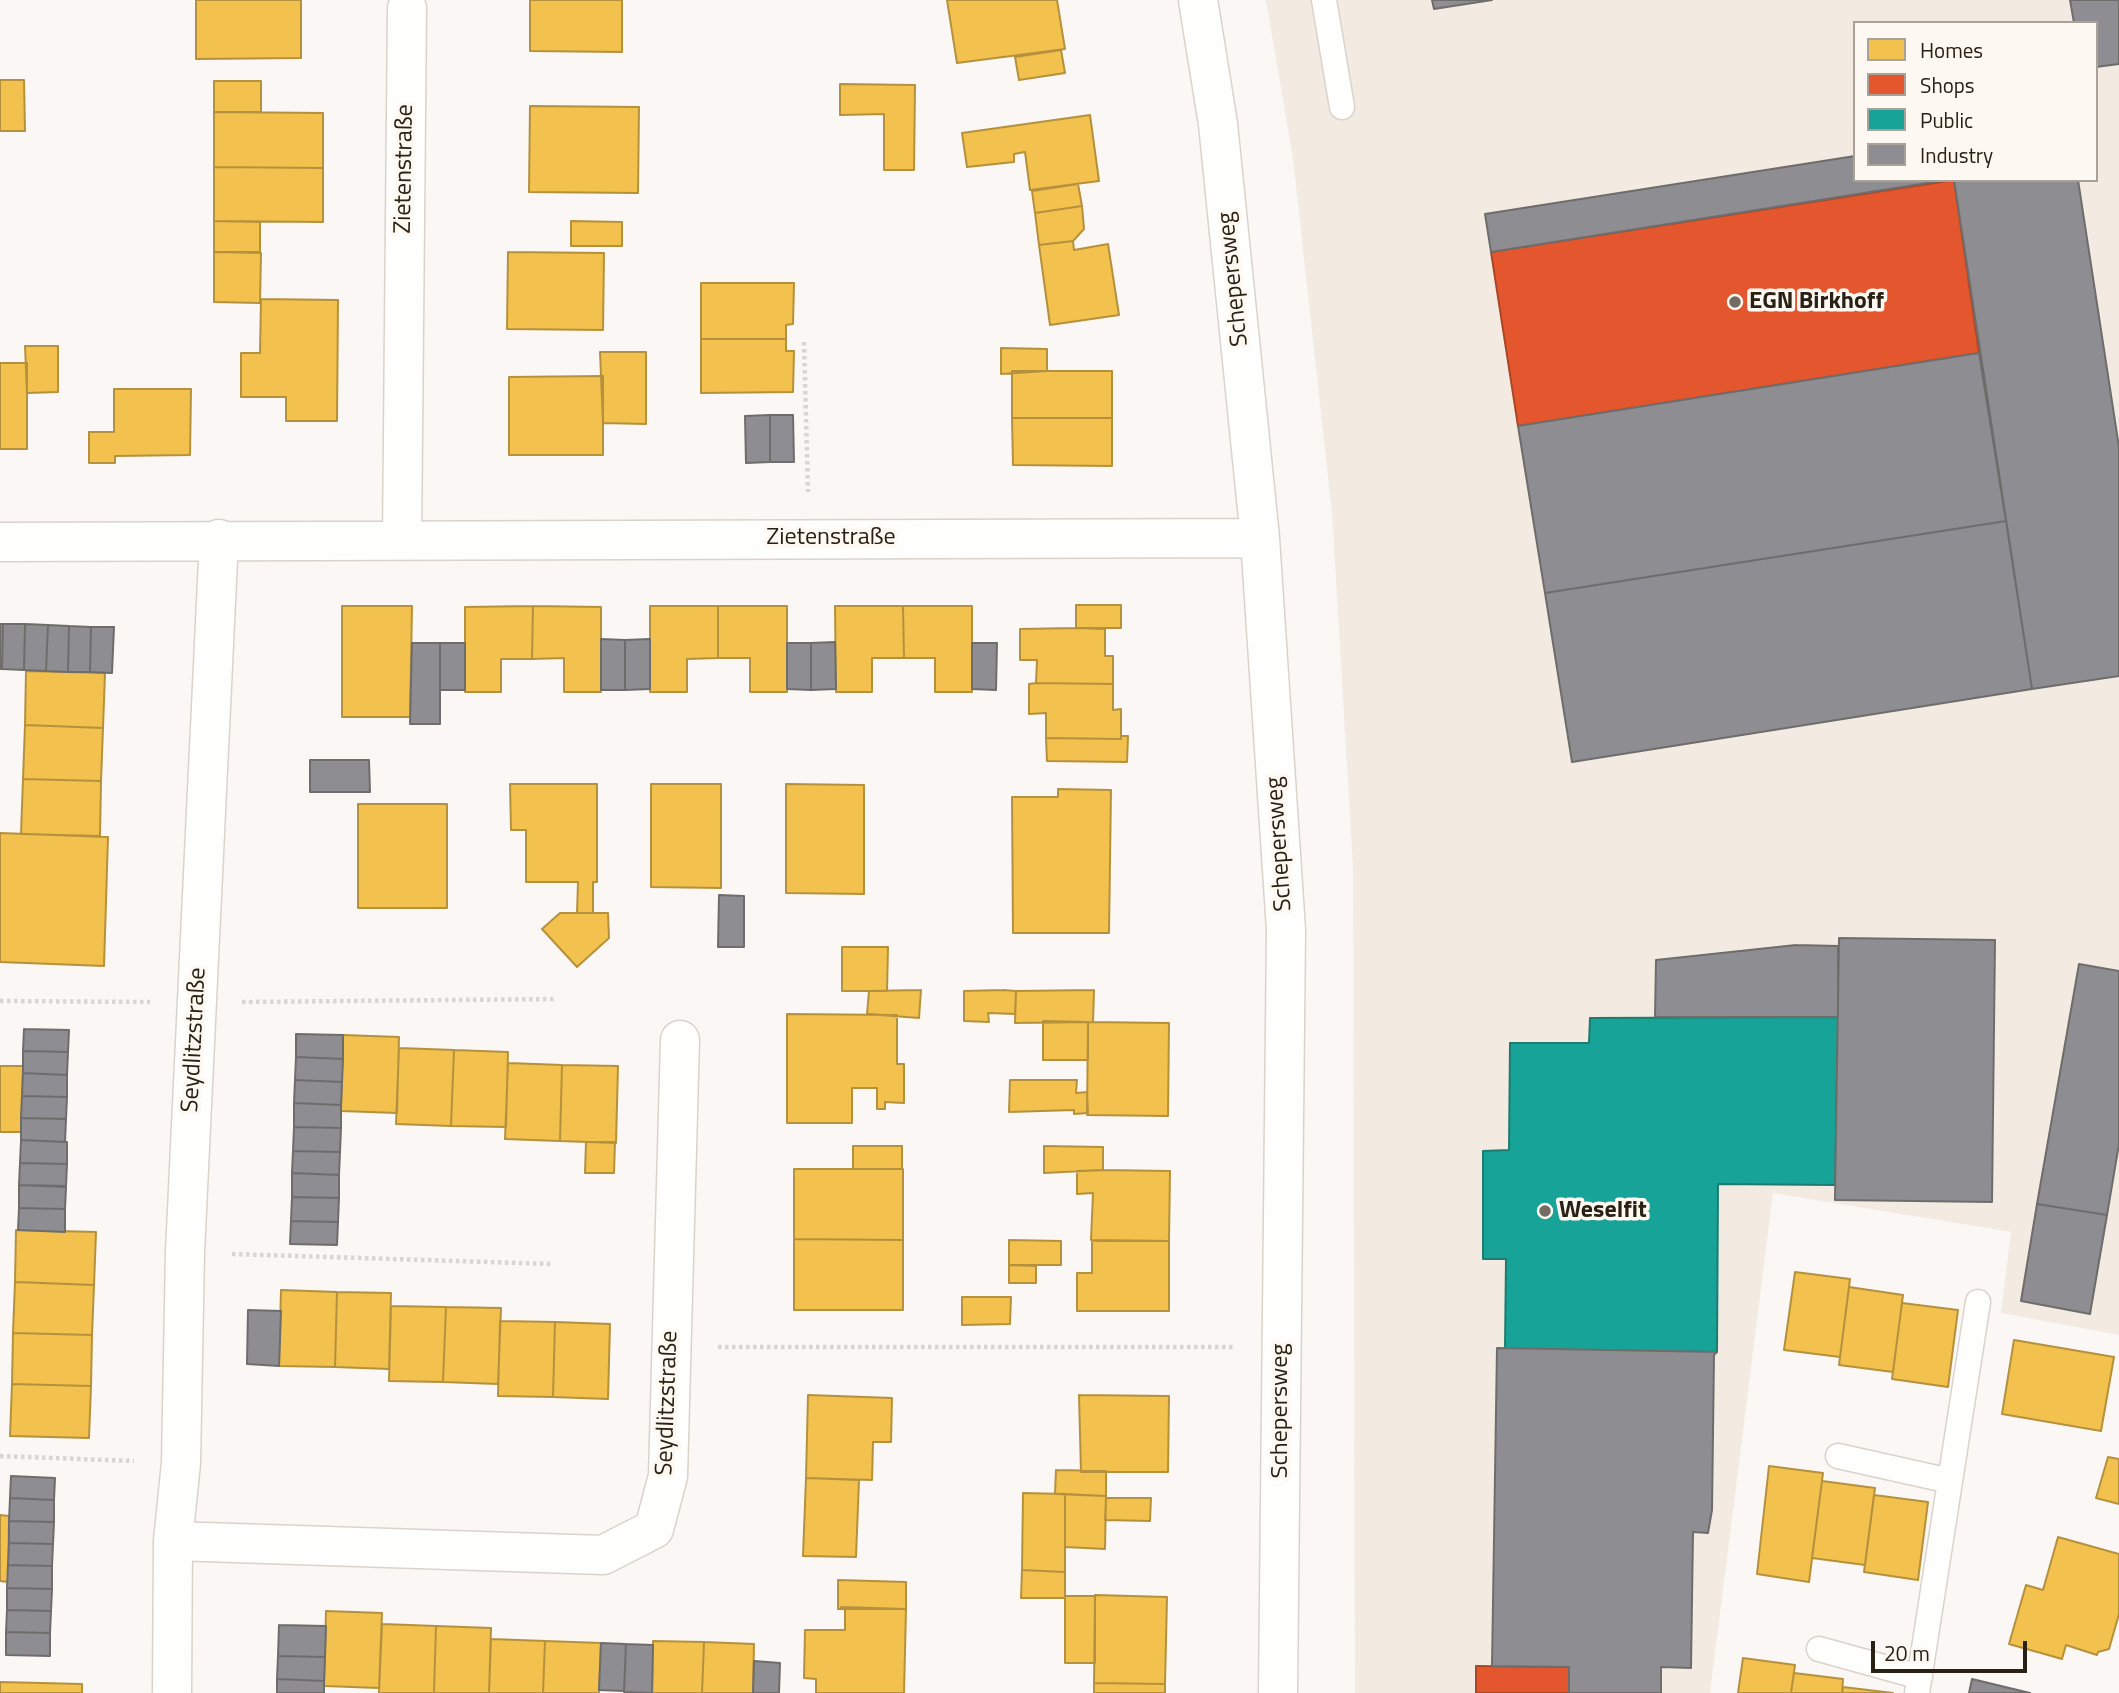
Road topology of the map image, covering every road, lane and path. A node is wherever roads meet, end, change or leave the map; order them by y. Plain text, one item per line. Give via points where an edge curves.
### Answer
1 (1198, 0) edge
2 (1324, 0) edge
3 (407, 8) dead end
4 (1342, 107) dead end
5 (804, 342) dead end
6 (809, 538) junction
7 (1260, 538) junction
8 (219, 539) junction
9 (402, 540) junction
10 (0, 541) edge
11 (555, 999) dead end
12 (0, 1001) edge
13 (197, 1002) junction
14 (680, 1040) dead end
15 (185, 1252) junction
16 (552, 1264) dead end
17 (1978, 1302) dead end
18 (1281, 1346) junction
19 (670, 1348) junction
20 (0, 1456) edge
21 (1838, 1456) dead end
22 (181, 1462) junction
23 (1950, 1481) junction
24 (173, 1541) junction
25 (1819, 1649) dead end
26 (1918, 1685) edge
27 (172, 1693) edge
28 (1278, 1693) edge

1 - 7 street, Schepersweg via 1219,124
2 - 4 lane
3 - 9 street, Zietenstraße
5 - 6 path
6 - 7 street, Zietenstraße
6 - 9 street, Zietenstraße
7 - 18 street, Schepersweg via 1286,930
8 - 9 street, Zietenstraße
8 - 10 street, Zietenstraße
8 - 13 street, Seydlitzstraße
11 - 13 path
12 - 13 path
13 - 15 street, Seydlitzstraße
14 - 19 street, Seydlitzstraße
15 - 16 path
15 - 22 street, Seydlitzstraße
17 - 23 lane
18 - 19 path
18 - 28 street, Schepersweg
19 - 24 street, Seydlitzstraße via 668,1476 654,1529 603,1555
20 - 22 path
21 - 23 lane
22 - 24 street, Seydlitzstraße
23 - 26 lane
24 - 27 street, Seydlitzstraße
25 - 26 lane

